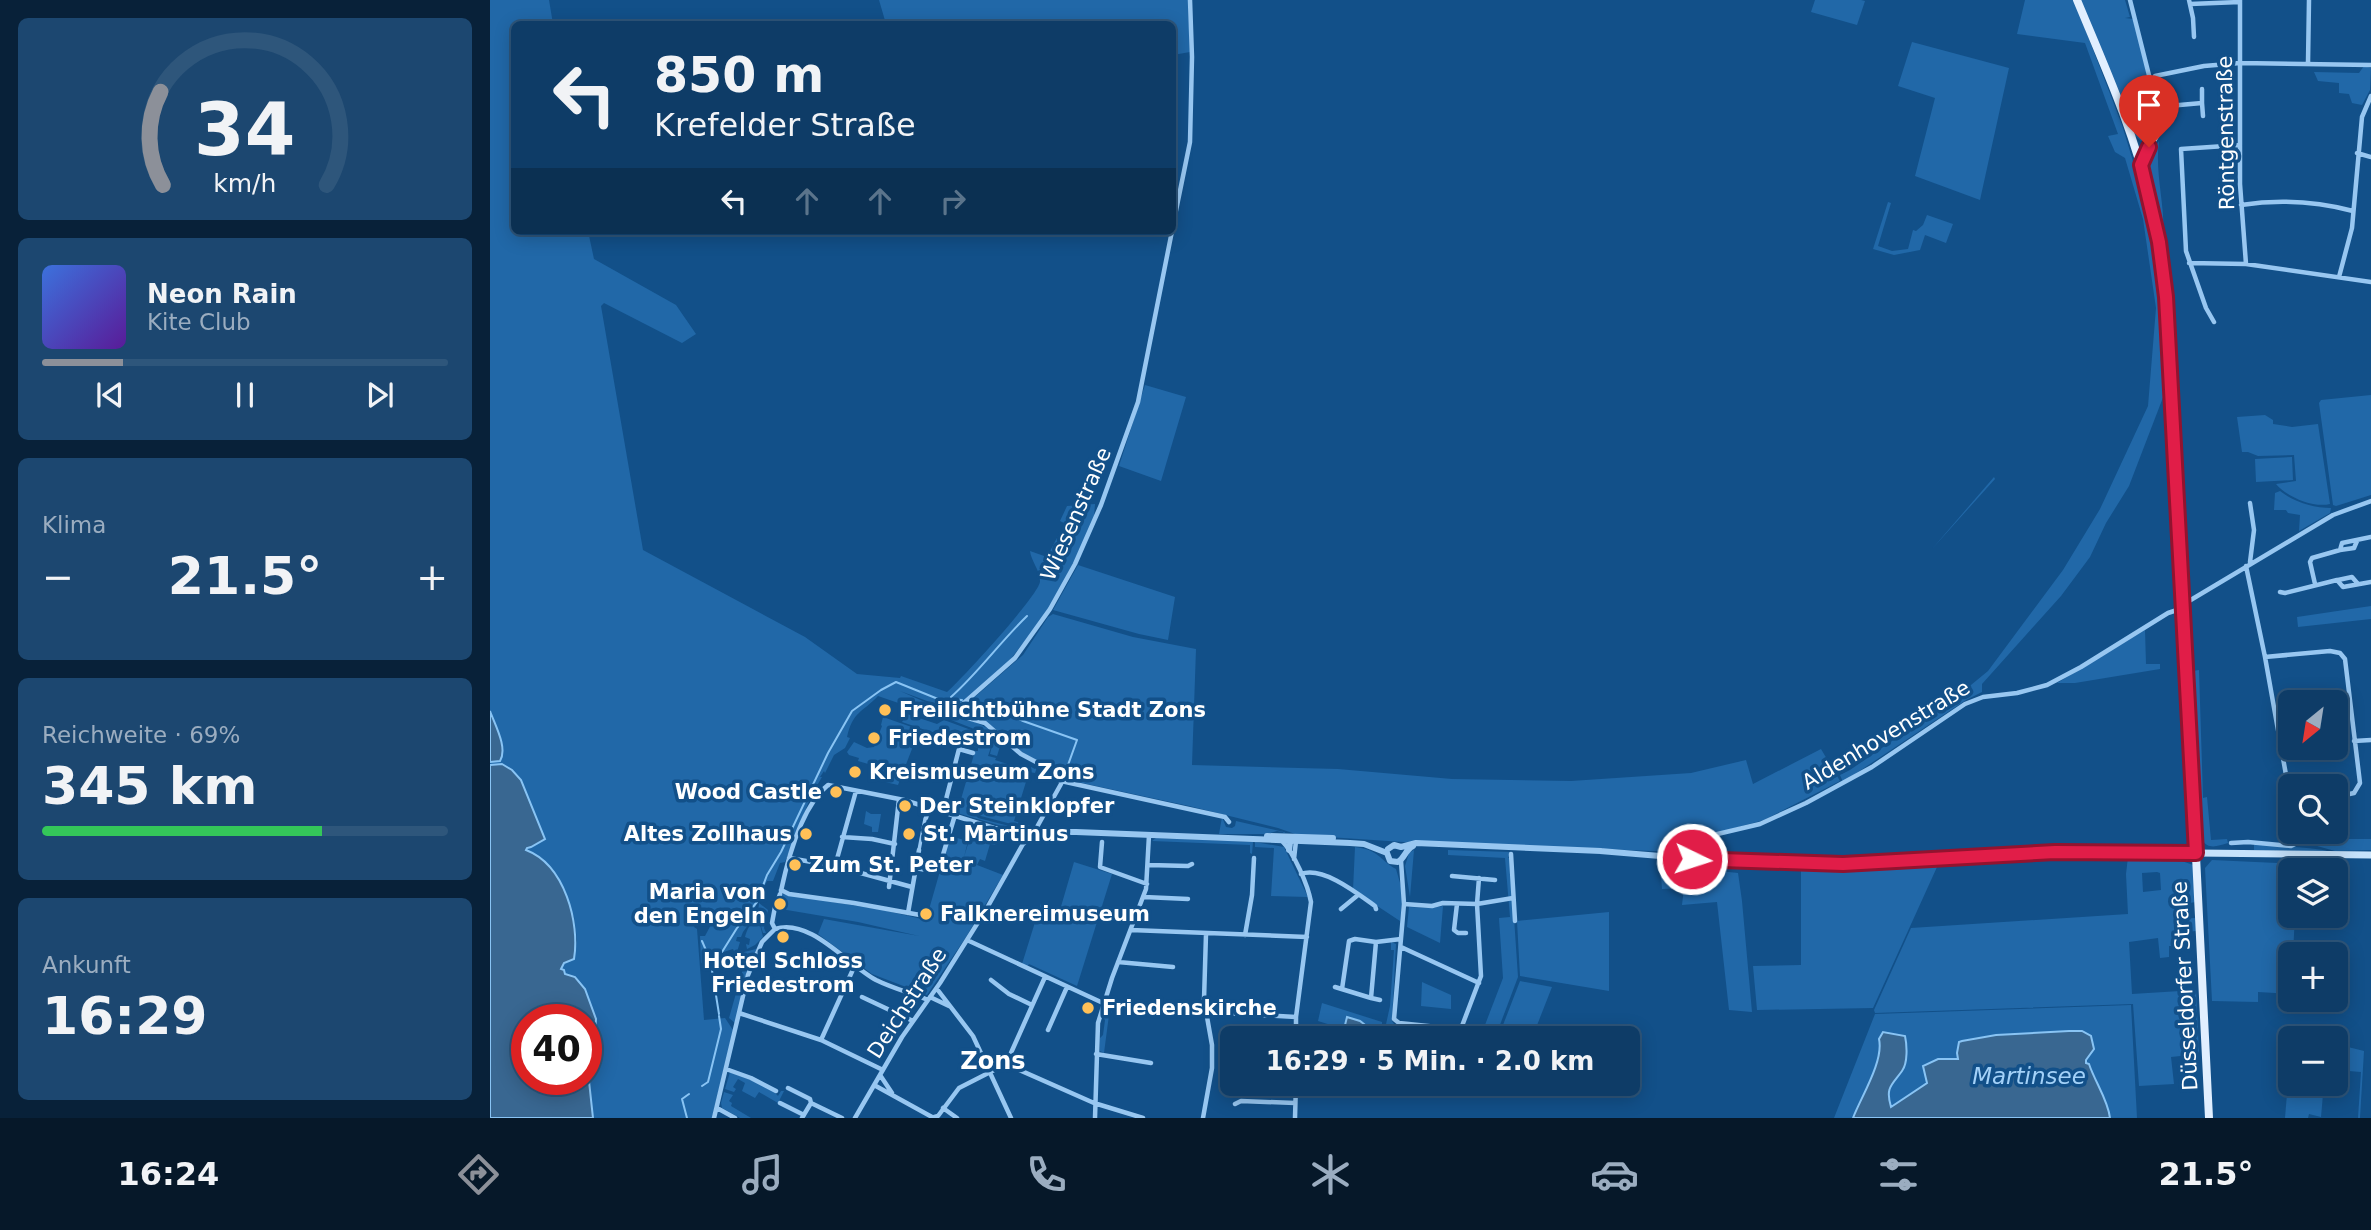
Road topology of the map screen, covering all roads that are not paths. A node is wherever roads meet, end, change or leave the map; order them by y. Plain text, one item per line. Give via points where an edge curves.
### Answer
1 (1190, 0) edge
2 (2077, 0) edge
3 (2130, 0) edge
4 (2309, 0) edge
5 (2240, 1) edge
6 (2190, 2) edge
7 (2194, 37) dead end
8 (2240, 63) junction
9 (2308, 63) junction
10 (2371, 65) edge
11 (2155, 76) dead end
12 (2202, 89) dead end
13 (2371, 96) edge
14 (2202, 103) junction
15 (2370, 104) edge
16 (2157, 107) junction
17 (2203, 116) dead end
18 (2155, 136) junction
19 (2240, 145) junction
20 (2149, 147) junction
21 (2135, 148) junction
22 (2357, 153) junction
23 (2371, 157) edge
24 (2141, 165) junction
25 (2241, 205) junction
26 (1176, 209) edge
27 (2353, 211) junction
28 (1171, 235) edge
29 (2189, 262) junction
30 (2246, 264) junction
31 (2339, 277) junction
32 (2371, 282) edge
33 (2214, 322) dead end
34 (2371, 501) edge
35 (2250, 503) dead end
36 (2371, 537) edge
37 (2248, 564) junction
38 (2371, 582) edge
39 (2315, 584) junction
40 (2280, 592) dead end
41 (2183, 606) junction
42 (2265, 657) junction
43 (2371, 740) edge
44 (2354, 741) junction
45 (973, 752) dead end
46 (2286, 774) edge
47 (1062, 781) junction
48 (856, 791) junction
49 (2348, 794) edge
50 (899, 799) junction
51 (929, 807) junction
52 (943, 811) junction
53 (954, 815) junction
54 (926, 818) joint
55 (1229, 822) dead end
56 (1015, 834) junction
57 (1149, 834) junction
58 (1032, 836) junction
59 (842, 837) junction
60 (1219, 837) junction
61 (1293, 839) junction
62 (1282, 841) junction
63 (1102, 842) dead end
64 (2231, 843) dead end
65 (895, 844) junction
66 (1023, 844) junction
67 (2296, 844) edge
68 (1289, 849) junction
69 (919, 850) joint
70 (1403, 850) junction
71 (1387, 851) junction
72 (2196, 853) junction
73 (1511, 854) dead end
74 (2371, 855) edge
75 (1694, 857) junction
76 (789, 858) junction
77 (1254, 858) dead end
78 (1294, 859) junction
79 (1397, 861) junction
80 (1192, 864) dead end
81 (1149, 865) junction
82 (835, 866) junction
83 (916, 868) junction
84 (1301, 874) junction
85 (1452, 876) dead end
86 (1479, 878) junction
87 (1495, 880) dead end
88 (889, 884) junction
89 (1147, 884) junction
90 (912, 887) junction
91 (780, 892) junction
92 (1358, 895) junction
93 (1144, 897) junction
94 (1513, 898) junction
95 (1188, 899) dead end
96 (1404, 904) junction
97 (1457, 904) junction
98 (1477, 904) junction
99 (1341, 909) dead end
100 (1376, 909) dead end
101 (908, 913) junction
102 (920, 915) dead end
103 (1515, 921) dead end
104 (775, 929) junction
105 (1131, 930) junction
106 (1466, 933) dead end
107 (1206, 934) junction
108 (1245, 935) junction
109 (1307, 937) junction
110 (1401, 939) junction
111 (967, 940) junction
112 (1376, 942) junction
113 (1401, 947) junction
114 (1118, 962) junction
115 (855, 965) junction
116 (1173, 967) dead end
117 (1045, 977) junction
118 (991, 980) dead end
119 (1479, 983) junction
120 (1335, 986) dead end
121 (1068, 987) junction
122 (937, 989) junction
123 (1342, 989) junction
124 (862, 998) dead end
125 (1371, 998) junction
126 (929, 999) junction
127 (1380, 1000) dead end
128 (1103, 1003) junction
129 (1032, 1005) junction
130 (952, 1008) junction
131 (1206, 1010) junction
132 (738, 1013) junction
133 (1296, 1017) junction
134 (913, 1021) junction
135 (1296, 1026) edge
136 (1048, 1030) dead end
137 (821, 1040) junction
138 (1096, 1054) junction
139 (1151, 1063) dead end
140 (1006, 1064) junction
141 (726, 1069) junction
142 (881, 1072) junction
143 (990, 1072) junction
144 (874, 1085) junction
145 (788, 1088) dead end
146 (776, 1091) dead end
147 (892, 1094) junction
148 (1295, 1096) edge
149 (1094, 1102) junction
150 (780, 1103) dead end
151 (811, 1103) junction
152 (1235, 1104) dead end
153 (1295, 1104) junction
154 (717, 1108) junction
155 (943, 1108) junction
156 (803, 1117) edge
157 (714, 1118) edge
158 (735, 1118) edge
159 (842, 1118) edge
160 (855, 1118) edge
161 (933, 1118) edge
162 (957, 1118) edge
163 (1011, 1118) edge
164 (1095, 1118) edge
165 (1143, 1118) edge
166 (1203, 1118) edge
167 (1295, 1118) edge
168 (2209, 1118) edge

1 - 26 street, Wiesenstraße via 1189,142
2 - 21 main road, Düsseldorfer Straße
3 - 16 street
4 - 9 street
5 - 6 street, Röntgenstraße
5 - 8 street, Röntgenstraße
6 - 7 street
8 - 9 street
8 - 11 street
8 - 19 street, Röntgenstraße
9 - 10 street
12 - 14 street
13 - 15 street
14 - 16 street
14 - 17 street
15 - 22 street via 2362,117
16 - 18 street
18 - 20 main road
18 - 21 main road
19 - 25 street, Röntgenstraße
19 - 29 street via 2181,149
20 - 21 main road
20 - 24 main road
21 - 24 main road, Düsseldorfer Straße
22 - 23 street
22 - 27 street
24 - 41 main road, Düsseldorfer Straße via 2166,297
25 - 27 street via 2285,200
25 - 30 street, Röntgenstraße
27 - 31 street
28 - 47 street, Wiesenstraße via 1138,402 1081,552 1028,642 1010,664 957,709 958,715 985,723
29 - 30 street
29 - 33 street
30 - 31 street
31 - 32 street
34 - 37 street, Aldenhovenstraße via 2333,515
35 - 37 street via 2254,530
36 - 39 street via 2342,543 2340,550 2312,558
37 - 41 street, Aldenhovenstraße
37 - 42 street
38 - 39 street via 2358,584 2352,577
39 - 40 street
41 - 72 main road, Düsseldorfer Straße
41 - 75 street, Aldenhovenstraße via 2047,685 1965,704 1872,767 1806,803 1760,824 1709,836
42 - 44 street via 2330,651 2343,655
42 - 46 street
43 - 44 street
44 - 49 street via 2359,787
45 - 52 street via 959,749
47 - 55 street via 1225,817
47 - 58 street
48 - 50 street
48 - 59 street
48 - 76 street via 828,785 814,798
50 - 51 street
50 - 65 street
51 - 52 street
51 - 54 street
52 - 53 street
53 - 56 street
53 - 83 street via 942,858 932,871
54 - 69 street
56 - 58 street
56 - 66 street
57 - 58 street via 1060,832
57 - 60 street
57 - 81 street
58 - 66 street, Deichstraße
59 - 65 street
59 - 82 street
60 - 61 street
60 - 62 street
61 - 62 street
61 - 68 street
61 - 71 street via 1359,843
61 - 71 street via 1362,840
61 - 78 street
62 - 68 street
63 - 89 street via 1100,867
64 - 67 street
65 - 88 street
66 - 111 street, Deichstraße
68 - 78 street
69 - 83 street
70 - 71 street via 1394,845
70 - 75 street via 1423,844
70 - 79 street
71 - 79 street via 1390,860
72 - 74 main road
72 - 75 street via 2055,852 1843,864
72 - 168 main road, Düsseldorfer Straße
73 - 94 street
76 - 82 street
76 - 91 street
77 - 108 street
78 - 84 street
79 - 96 street
80 - 81 street
81 - 89 street
82 - 88 street
83 - 90 street
84 - 92 street via 1321,873
84 - 109 street via 1311,902
85 - 86 street
86 - 87 street
86 - 98 street
88 - 90 street
89 - 93 street
90 - 101 street
91 - 101 street
91 - 104 street via 772,923
92 - 99 street
92 - 100 street
93 - 95 street
93 - 105 street
94 - 98 street
94 - 103 street
96 - 97 street
96 - 110 street
97 - 98 street
97 - 106 street via 1454,930
98 - 119 street
101 - 102 street
104 - 115 street via 812,934
104 - 132 street via 759,948
105 - 107 street
105 - 114 street
107 - 108 street
107 - 131 street
108 - 109 street
109 - 133 street
110 - 112 street
110 - 113 street
111 - 117 street
111 - 122 street, Deichstraße
112 - 123 street via 1349,941
112 - 125 street
113 - 119 street
113 - 119 street via 1395,1021 1460,1029
114 - 116 street
114 - 128 street
115 - 126 street via 877,980
115 - 137 street
117 - 121 street
117 - 129 street
118 - 129 street
120 - 123 street
121 - 128 street
121 - 136 street
122 - 126 street, Deichstraße
122 - 130 street
123 - 125 street
124 - 134 street
125 - 127 street
126 - 130 street
126 - 134 street, Deichstraße
128 - 131 street
128 - 138 street
129 - 140 street
130 - 143 street via 973,1036
131 - 133 street
131 - 166 street via 1212,1068
132 - 137 street
132 - 141 street
133 - 135 street
134 - 142 street, Deichstraße
137 - 142 street
138 - 139 street
138 - 149 street
140 - 143 street
140 - 149 street
141 - 146 street
141 - 154 street
142 - 144 street, Deichstraße
142 - 147 street
143 - 155 street via 959,1088
143 - 163 street
144 - 147 street
144 - 160 street, Deichstraße
145 - 151 street
147 - 161 street
148 - 153 street
149 - 164 street
149 - 165 street
150 - 156 street
151 - 156 street
151 - 159 street
152 - 153 street
153 - 167 street
154 - 157 street
154 - 158 street
155 - 161 street
155 - 162 street

